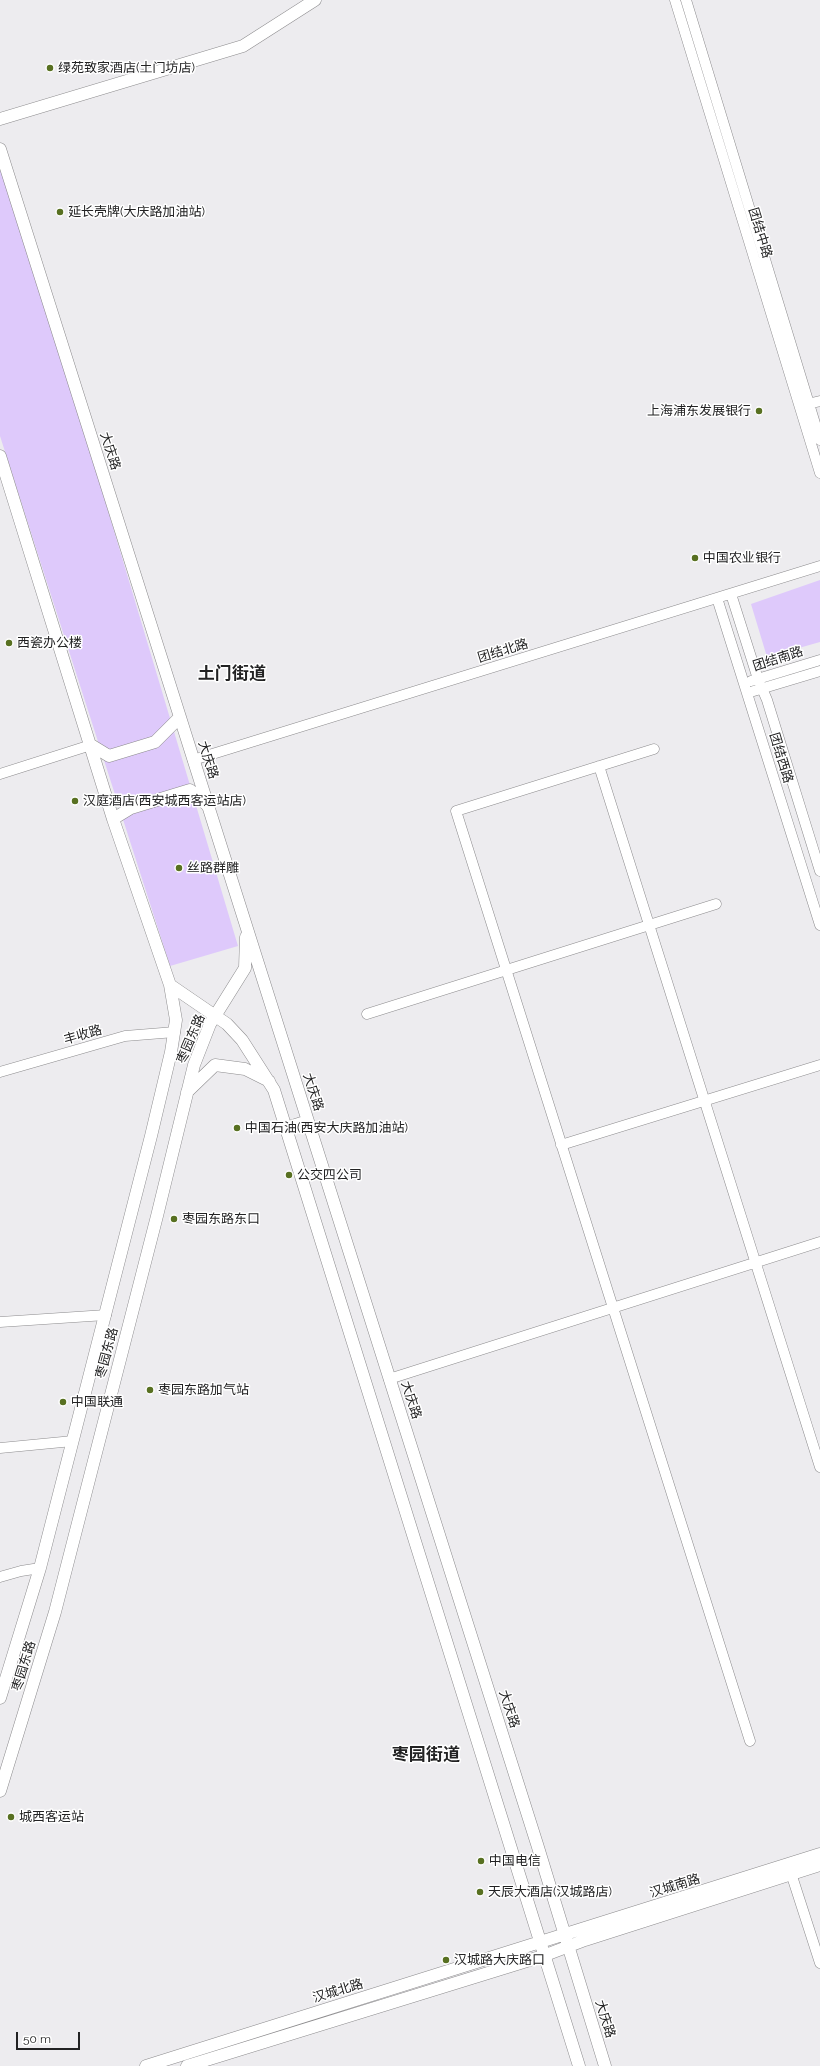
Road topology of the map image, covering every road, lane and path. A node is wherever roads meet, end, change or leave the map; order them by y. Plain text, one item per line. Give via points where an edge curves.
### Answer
1 (315, 0) edge
2 (675, 0) edge
3 (686, 0) edge
4 (0, 119) edge
5 (0, 150) edge
6 (820, 400) edge
7 (804, 405) junction
8 (820, 440) edge
9 (0, 456) edge
10 (820, 473) edge
11 (820, 566) edge
12 (731, 594) junction
13 (717, 598) junction
14 (820, 660) edge
15 (820, 670) edge
16 (760, 684) junction
17 (745, 688) junction
18 (180, 717) junction
19 (91, 745) junction
20 (654, 749) dead end
21 (193, 760) junction
22 (599, 766) junction
23 (0, 774) edge
24 (208, 806) junction
25 (113, 819) junction
26 (820, 871) edge
27 (716, 904) dead end
28 (649, 925) junction
29 (820, 925) edge
30 (246, 928) junction
31 (506, 970) junction
32 (170, 985) junction
33 (367, 1014) dead end
34 (216, 1015) junction
35 (175, 1032) junction
36 (820, 1065) edge
37 (0, 1072) edge
38 (270, 1082) junction
39 (187, 1093) junction
40 (705, 1101) junction
41 (308, 1121) junction
42 (286, 1128) junction
43 (561, 1145) junction
44 (820, 1242) edge
45 (754, 1263) junction
46 (612, 1308) junction
47 (106, 1315) junction
48 (0, 1322) edge
49 (389, 1379) junction
50 (73, 1441) junction
51 (0, 1448) edge
52 (820, 1467) edge
53 (40, 1568) junction
54 (0, 1578) edge
55 (0, 1698) edge
56 (750, 1741) dead end
57 (0, 1791) edge
58 (820, 1854) edge
59 (820, 1865) edge
60 (789, 1870) junction
61 (566, 1941) junction
62 (539, 1942) junction
63 (543, 1956) junction
64 (820, 1962) edge
65 (146, 2066) edge
66 (187, 2066) edge
67 (579, 2066) edge
68 (604, 2066) edge

1 - 4 main road via 243,46
2 - 7 street, 团结中路
3 - 7 street, 团结中路
5 - 18 main road, 大庆路
6 - 7 street
7 - 8 street, 团结中路
7 - 10 street, 团结中路
9 - 19 main road
11 - 12 street, 团结北路
12 - 13 street, 团结北路
12 - 16 street, 团结西路
13 - 17 street, 团结西路
13 - 21 street, 团结北路
14 - 16 street, 团结南路
15 - 16 street, 团结南路
16 - 17 street, 团结南路
16 - 26 street, 团结西路
17 - 29 street, 团结西路
18 - 19 main road via 155,742 108,756
18 - 21 main road, 大庆路
19 - 23 street
19 - 25 main road
20 - 22 street
21 - 24 main road, 大庆路
22 - 28 street
22 - 31 street via 456,811
24 - 25 main road via 190,790 131,808
24 - 30 main road, 大庆路
25 - 32 main road
27 - 28 street
28 - 31 street
28 - 40 street
30 - 34 main road, 枣园东路 via 245,968
30 - 41 main road, 大庆路
31 - 33 street
31 - 43 street
32 - 34 main road
32 - 35 main road, 枣园东路 via 176,1020
34 - 38 main road via 242,1040
34 - 39 main road, 枣园东路 via 194,1065
35 - 37 street, 丰收路 via 126,1036
35 - 47 main road, 枣园东路
36 - 40 street
38 - 39 main road via 245,1069 215,1065
38 - 42 main road
39 - 57 main road, 枣园东路 via 55,1612
40 - 43 street
40 - 45 street
41 - 42 main road
41 - 49 main road, 大庆路
42 - 62 main road
43 - 46 street
44 - 45 street
45 - 46 street
45 - 52 street
46 - 49 street
46 - 56 street
47 - 48 street
47 - 50 main road, 枣园东路
49 - 61 main road, 大庆路
50 - 51 street
50 - 53 main road, 枣园东路
53 - 54 street
53 - 55 main road, 枣园东路
58 - 60 main road, 汉城南路
59 - 60 main road, 汉城南路
60 - 61 main road, 汉城南路
60 - 64 street
61 - 62 main road, 汉城南路
61 - 63 main road, 汉城南路
61 - 68 main road, 大庆路
62 - 63 main road
62 - 65 main road, 汉城北路
63 - 66 main road, 汉城北路
63 - 67 main road

